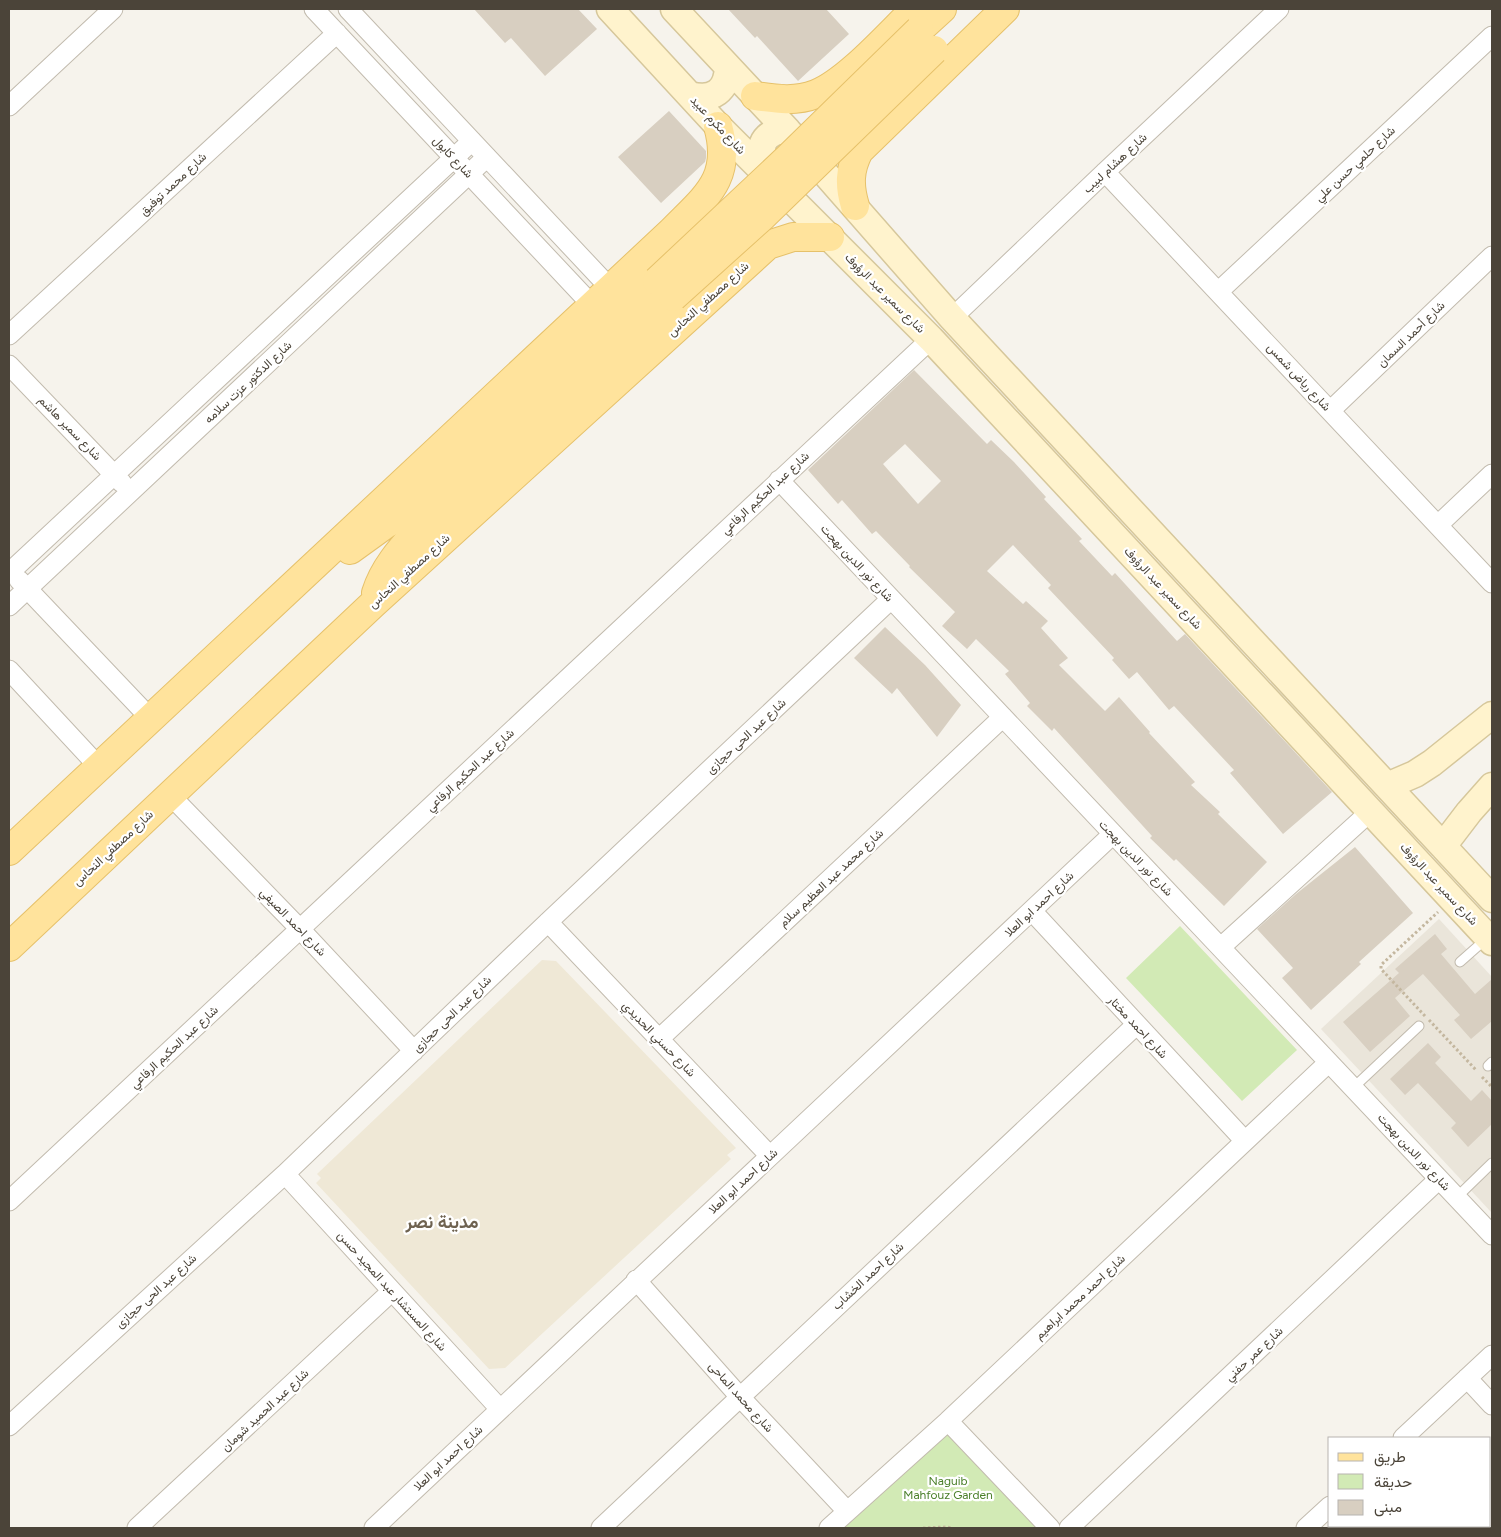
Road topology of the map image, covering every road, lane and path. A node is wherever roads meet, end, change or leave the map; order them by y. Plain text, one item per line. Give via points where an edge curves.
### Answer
1 (113, 9) edge
2 (314, 9) edge
3 (348, 9) edge
4 (610, 9) edge
5 (674, 9) edge
6 (915, 9) edge
7 (942, 9) edge
8 (978, 9) edge
9 (1005, 9) edge
10 (1279, 9) edge
11 (337, 33) junction
12 (1492, 36) edge
13 (861, 61) junction
14 (728, 67) junction
15 (690, 95) junction
16 (755, 96) junction
17 (9, 106) edge
18 (900, 110) junction
19 (718, 126) junction
20 (788, 131) junction
21 (472, 141) junction
22 (487, 157) junction
23 (454, 158) junction
24 (1105, 172) junction
25 (469, 174) junction
26 (779, 189) junction
27 (855, 206) junction
28 (672, 231) junction
29 (830, 237) junction
30 (1492, 256) edge
31 (724, 284) junction
32 (1218, 292) junction
33 (601, 296) junction
34 (952, 318) junction
35 (9, 335) edge
36 (931, 339) junction
37 (9, 365) edge
38 (1330, 411) junction
39 (1492, 474) edge
40 (114, 475) junction
41 (779, 480) junction
42 (130, 492) junction
43 (1438, 525) junction
44 (316, 562) junction
45 (9, 572) edge
46 (1492, 583) edge
47 (27, 589) junction
48 (891, 599) junction
49 (373, 604) junction
50 (9, 606) edge
51 (9, 670) edge
52 (1492, 715) edge
53 (1002, 718) junction
54 (151, 719) junction
55 (99, 768) junction
56 (1387, 786) junction
57 (1492, 786) edge
58 (170, 795) junction
59 (1371, 812) junction
60 (1113, 834) junction
61 (1442, 846) junction
62 (9, 851) edge
63 (1452, 899) junction
64 (1492, 899) edge
65 (1032, 911) junction
66 (548, 922) junction
67 (300, 929) junction
68 (1490, 940) edge
69 (9, 947) edge
70 (1221, 948) junction
71 (1460, 962) dead end
72 (1136, 1025) junction
73 (1420, 1026) dead end
74 (659, 1039) junction
75 (414, 1051) junction
76 (1328, 1063) junction
77 (1492, 1087) edge
78 (1353, 1088) junction
79 (1245, 1141) junction
80 (770, 1156) junction
81 (1492, 1163) edge
82 (285, 1174) junction
83 (1439, 1179) junction
84 (1457, 1197) junction
85 (9, 1201) edge
86 (1492, 1235) edge
87 (636, 1280) junction
88 (392, 1291) junction
89 (1492, 1354) edge
90 (1467, 1378) junction
91 (740, 1397) junction
92 (1492, 1405) edge
93 (500, 1409) junction
94 (948, 1421) junction
95 (9, 1426) edge
96 (1403, 1437) edge
97 (1328, 1508) edge
98 (847, 1511) junction
99 (137, 1528) edge
100 (374, 1528) edge
101 (601, 1528) edge
102 (829, 1528) edge
103 (923, 1528) edge
104 (952, 1528) edge
105 (1050, 1528) edge
106 (1069, 1528) edge
107 (1306, 1528) edge

1 - 17 street
2 - 11 street, شارع كابول
3 - 21 street, شارع كابول
4 - 15 street, شارع مكرم عبيد
5 - 14 street
6 - 13 main road
7 - 44 main road, bridge via 730,213 386,524 340,556
8 - 49 main road, bridge via 763,216 420,528 380,579
9 - 18 main road
10 - 24 street, شارع هشام لبيب
11 - 23 street, شارع كابول
11 - 35 street, شارع محمد توفيق
12 - 32 street, شارع حلمي حسن علي
13 - 16 main road via 834,84 816,94 790,99
13 - 18 main road via 861,77 866,92 884,107
14 - 15 street via 722,89 713,96 701,98
14 - 16 street
15 - 19 street, شارع مكرم عبيد
16 - 20 street
18 - 27 main road via 866,142 854,160 850,181
19 - 26 street, شارع مكرم عبيد
19 - 28 main road via 723,148 716,181 711,191
20 - 26 street via 769,134 763,145 764,158 781,178
20 - 27 street
21 - 22 street, شارع كابول
21 - 23 street, شارع الدكتور عزت سلامه
22 - 25 street, شارع الدكتور عزت سلامه
22 - 33 street, شارع كابول
23 - 25 street, شارع كابول
23 - 40 street, شارع الدكتور عزت سلامه
24 - 32 street, شارع رياض شمس
24 - 34 street, شارع هشام لبيب
25 - 33 street, شارع كابول
25 - 42 street, شارع الدكتور عزت سلامه
26 - 29 street, شارع مكرم عبيد
27 - 34 street
28 - 31 main road via 693,230 711,240 721,259
28 - 33 main road
29 - 31 main road, شارع مصطفي النحاس via 806,236 768,245
29 - 36 street, شارع سمير عبد الرؤوف
30 - 38 street, شارع أحمد السمان
31 - 49 main road, شارع مصطفي النحاس
32 - 38 street, شارع رياض شمس
33 - 44 main road
34 - 56 street
36 - 41 street, شارع عبد الحكيم الرفاعي
36 - 59 street, شارع سمير عبد الرؤوف
37 - 40 street, شارع سمير هاشم
38 - 43 street, شارع رياض شمس
39 - 43 street
40 - 42 street, شارع سمير هاشم
40 - 45 street, شارع الدكتور عزت سلامه
41 - 48 street, شارع نور الدين بهجت
41 - 67 street, شارع عبد الحكيم الرفاعي
42 - 47 street, شارع الدكتور عزت سلامه
43 - 46 street, شارع رياض شمس
44 - 54 main road
45 - 47 street
47 - 50 street, شارع الدكتور عزت سلامه
47 - 54 street
48 - 53 street, شارع نور الدين بهجت
48 - 66 street, شارع عبد الحى حجازى
49 - 58 main road, شارع مصطفي النحاس
51 - 55 street
52 - 56 street via 1432,764
53 - 60 street, شارع نور الدين بهجت
53 - 74 street, شارع محمد عبد العظيم سلام
54 - 55 main road
55 - 62 main road
56 - 61 street
57 - 61 street
58 - 67 street, شارع احمد الصيفي
58 - 69 main road, شارع مصطفي النحاس
59 - 63 street, شارع سمير عبد الرؤوف
59 - 70 street
60 - 65 street, شارع احمد ابو العلا
60 - 70 street, شارع نور الدين بهجت
61 - 64 street
63 - 68 street, شارع سمير عبد الرؤوف
63 - 77 path via 1381,967
65 - 72 street, شارع احمد مختار
65 - 80 street, شارع احمد ابو العلا
66 - 74 street, شارع حسني الحديدي
66 - 75 street, شارع عبد الحى حجازى
67 - 75 street, شارع احمد الصيفي
67 - 85 street, شارع عبد الحكيم الرفاعي
68 - 71 lane
70 - 76 street, شارع نور الدين بهجت
72 - 79 street, شارع احمد مختار
72 - 91 street, شارع احمد الخشاب
73 - 78 lane
74 - 80 street, شارع حسني الحديدي
75 - 82 street, شارع عبد الحى حجازى
76 - 78 street, شارع نور الدين بهجت
76 - 79 street, شارع احمد محمد ابراهيم
78 - 83 street, شارع نور الدين بهجت
79 - 94 street, شارع احمد محمد ابراهيم
80 - 87 street, شارع احمد ابو العلا
81 - 84 lane
82 - 88 street, شارع المستشار عبد المجيد حسن
82 - 95 street, شارع عبد الحى حجازى
83 - 84 street, شارع نور الدين بهجت
83 - 106 street, شارع عمر حفني
84 - 86 street, شارع نور الدين بهجت
87 - 91 street, شارع محمد الماحى
87 - 93 street, شارع احمد ابو العلا
88 - 93 street, شارع المستشار عبد المجيد حسن
88 - 99 street, شارع عبد الحميد شومان
89 - 90 street
90 - 92 street
90 - 96 street
91 - 98 street, شارع محمد الماحى
91 - 101 street, شارع احمد الخشاب
93 - 100 street, شارع احمد ابو العلا
94 - 98 street, شارع احمد محمد ابراهيم
94 - 105 street
97 - 107 street
98 - 102 street, شارع احمد محمد ابراهيم
103 - 104 path

